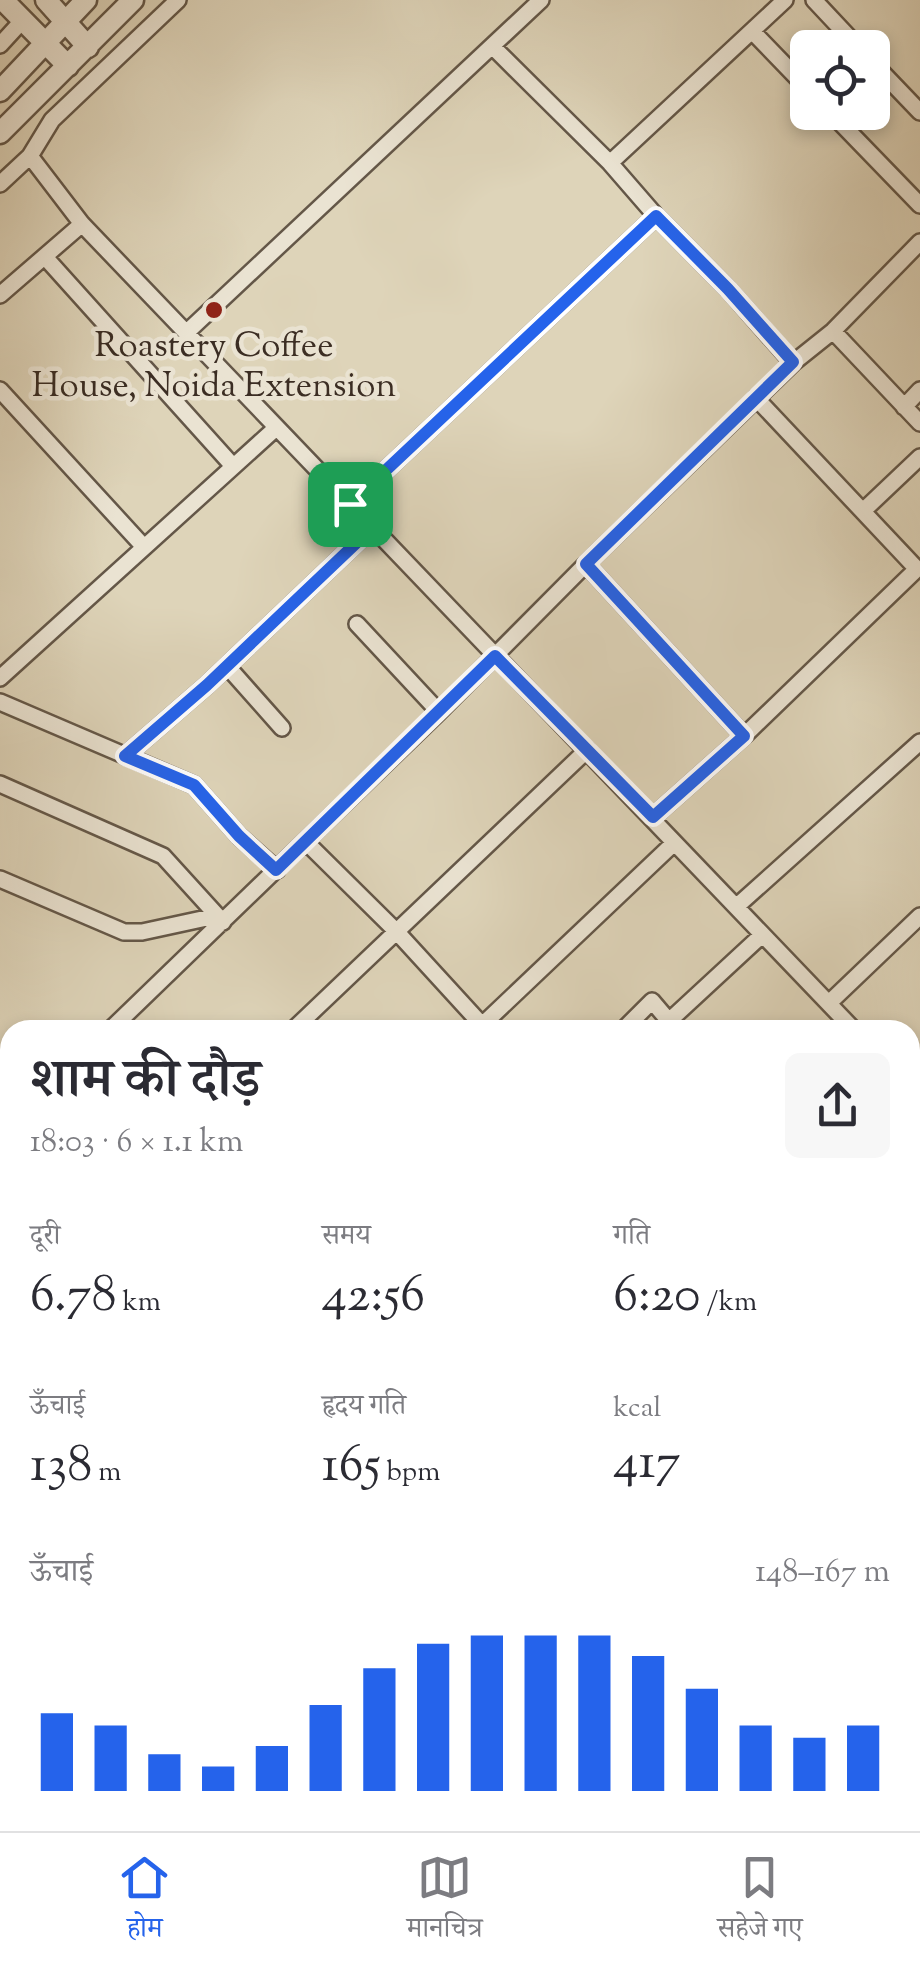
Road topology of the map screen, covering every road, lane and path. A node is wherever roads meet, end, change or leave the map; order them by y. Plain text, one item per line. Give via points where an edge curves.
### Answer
1 (3, 0) edge
2 (46, 0) edge
3 (86, 0) edge
4 (133, 0) edge
5 (178, 0) edge
6 (541, 0) edge
7 (786, 0) edge
8 (814, 0) edge
9 (64, 21) junction
10 (22, 22) junction
11 (842, 30) edge
12 (752, 31) junction
13 (46, 43) junction
14 (0, 45) edge
15 (88, 46) junction
16 (492, 47) junction
17 (68, 66) junction
18 (790, 70) edge
19 (890, 81) edge
20 (0, 91) edge
21 (35, 98) junction
22 (920, 112) edge
23 (52, 120) junction
24 (847, 130) edge
25 (0, 133) edge
26 (30, 156) junction
27 (610, 163) junction
28 (0, 184) edge
29 (920, 205) edge
30 (656, 216) junction
31 (82, 224) junction
32 (920, 242) edge
33 (45, 256) junction
34 (0, 296) edge
35 (834, 331) junction
36 (186, 332) junction
37 (793, 362) junction
38 (0, 390) edge
39 (920, 390) edge
40 (756, 398) junction
41 (904, 407) junction
42 (920, 423) edge
43 (276, 428) junction
44 (920, 457) edge
45 (233, 466) junction
46 (350, 504) junction
47 (863, 511) junction
48 (372, 528) junction
49 (144, 547) junction
50 (586, 564) junction
51 (919, 570) edge
52 (357, 624) dead end
53 (495, 656) junction
54 (227, 666) junction
55 (0, 678) edge
56 (0, 702) edge
57 (439, 712) junction
58 (282, 728) dead end
59 (744, 736) junction
60 (920, 743) edge
61 (587, 750) junction
62 (125, 756) junction
63 (0, 784) edge
64 (653, 817) junction
65 (306, 842) junction
66 (674, 844) junction
67 (276, 870) junction
68 (0, 879) edge
69 (737, 906) junction
70 (920, 916) edge
71 (219, 919) junction
72 (396, 931) junction
73 (762, 935) junction
74 (829, 1004) junction
75 (120, 1020) edge
76 (303, 1020) edge
77 (472, 1020) edge
78 (487, 1020) edge
79 (633, 1020) edge
80 (669, 1020) edge
81 (680, 1020) edge
82 (844, 1020) edge

1 - 10 street
2 - 9 street
3 - 9 street
4 - 15 street
5 - 23 street
6 - 16 street
7 - 12 street
8 - 11 street
9 - 13 street
9 - 15 street
10 - 13 street
10 - 14 street
12 - 18 street
12 - 27 street
13 - 17 street
13 - 20 street
15 - 17 street
16 - 27 street
16 - 36 street
17 - 21 street
19 - 22 street
21 - 23 street
21 - 25 street
23 - 26 street
24 - 29 street
26 - 28 street
26 - 31 street
27 - 30 street
30 - 37 street
30 - 46 street
31 - 33 street
31 - 36 street
32 - 35 street
33 - 34 street
33 - 45 street
35 - 37 street
35 - 41 street
36 - 43 street
37 - 40 street
38 - 49 street
39 - 41 street
40 - 47 street
40 - 50 street
41 - 42 street
43 - 45 street
43 - 46 street
44 - 47 street
45 - 49 street
46 - 48 street
47 - 51 street
48 - 53 street
48 - 54 street
49 - 55 street
50 - 53 street
50 - 59 street
51 - 59 street
52 - 57 street
53 - 57 street
53 - 61 street
54 - 58 street
54 - 62 street
56 - 62 street
57 - 65 street
59 - 64 street
60 - 69 street
61 - 64 street
61 - 72 street
62 - 67 street via 194,785
63 - 71 street via 169,860
64 - 66 street
65 - 67 street
65 - 72 street
66 - 69 street
66 - 78 street
67 - 71 street
68 - 71 street via 124,932
69 - 73 street
70 - 74 street
71 - 75 street
72 - 76 street
72 - 77 street
73 - 74 street
73 - 81 street
74 - 82 street
79 - 80 street via 652,1001

